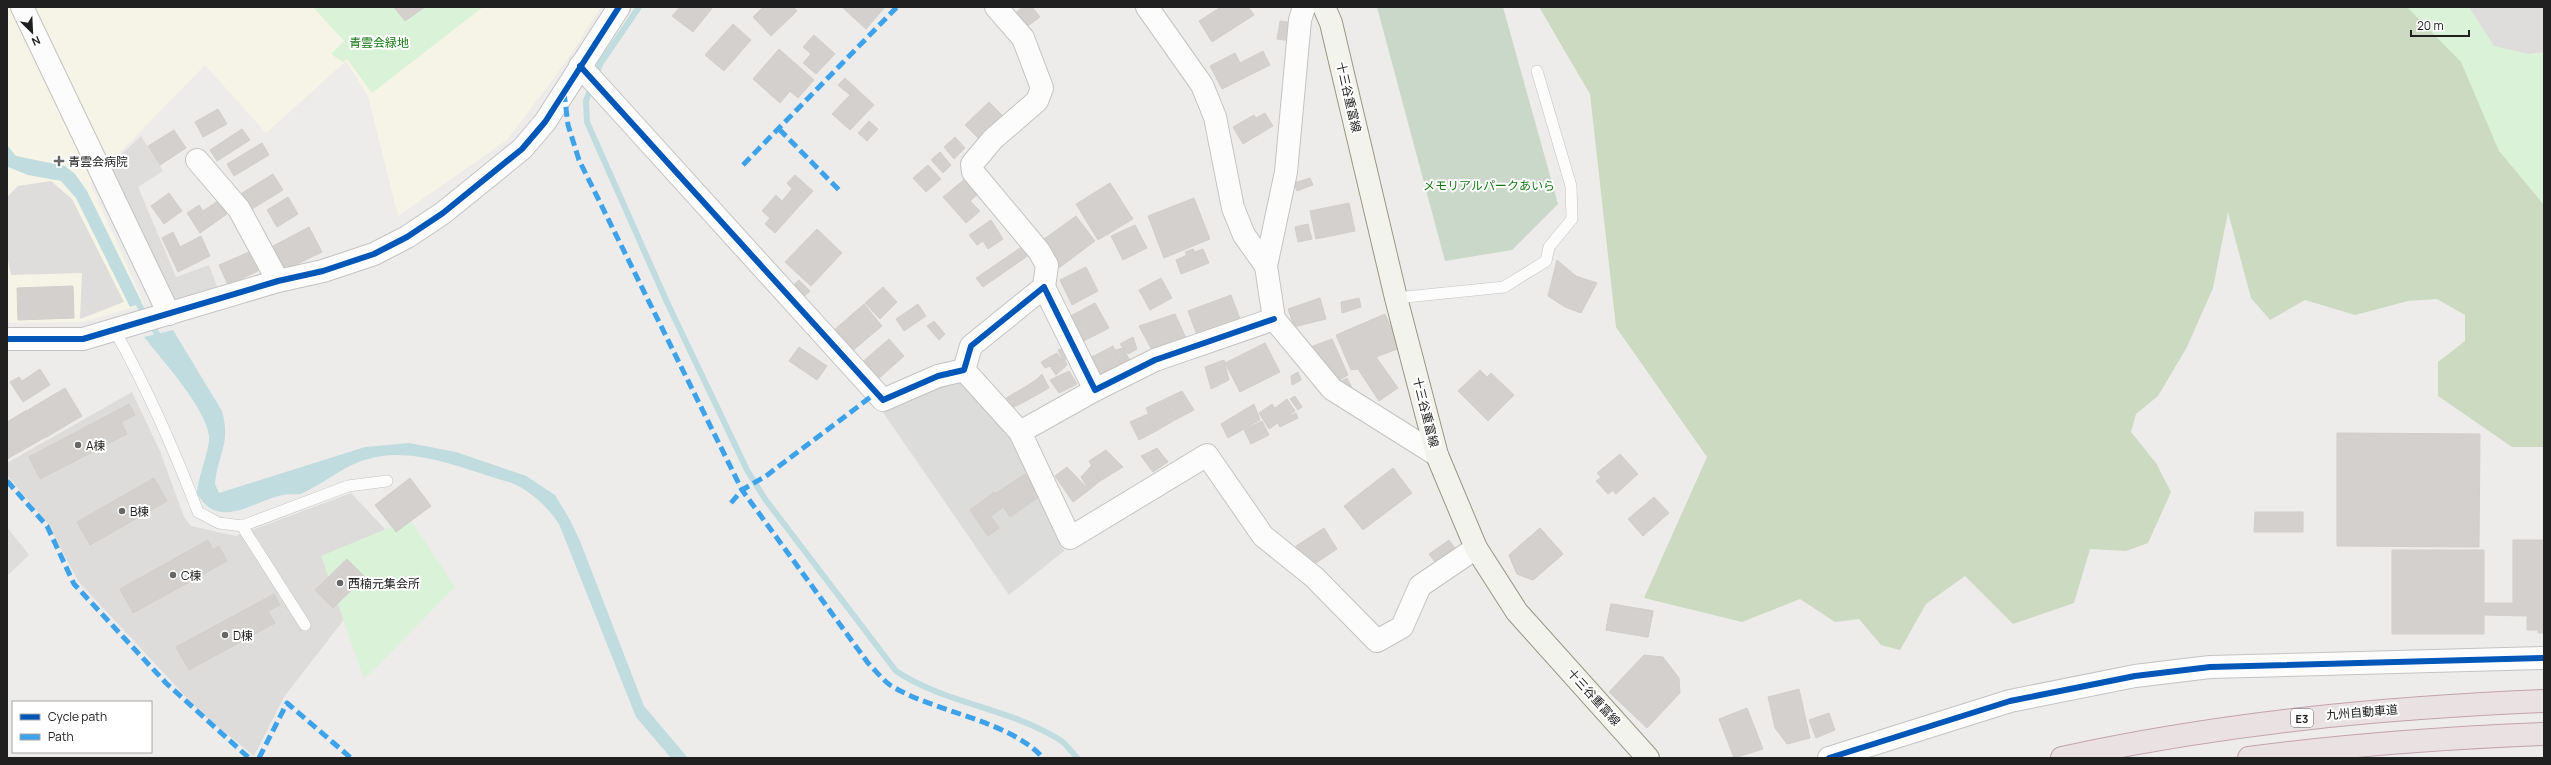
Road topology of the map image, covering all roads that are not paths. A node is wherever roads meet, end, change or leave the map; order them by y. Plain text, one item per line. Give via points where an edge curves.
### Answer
1 (22, 7) edge
2 (619, 7) edge
3 (996, 7) edge
4 (1148, 7) edge
5 (1304, 7) edge
6 (1324, 7) edge
7 (582, 70) junction
8 (1537, 71) dead end
9 (197, 160) dead end
10 (1266, 266) junction
11 (278, 281) junction
12 (1044, 287) junction
13 (1396, 298) junction
14 (169, 314) junction
15 (1274, 319) junction
16 (122, 328) junction
17 (7, 339) edge
18 (964, 370) junction
19 (1095, 390) junction
20 (1020, 432) junction
21 (1437, 455) junction
22 (387, 481) dead end
23 (242, 526) junction
24 (1476, 548) junction
25 (305, 625) dead end
26 (2544, 658) edge
27 (2544, 701) edge
28 (2544, 734) edge
29 (1648, 758) edge
30 (1829, 758) edge
31 (2062, 758) edge
32 (2249, 758) edge

1 - 14 street
2 - 7 street
3 - 12 street via 1023,38 1042,88 1037,101 993,139 972,164 973,172 1039,251 1047,265
4 - 10 street via 1202,85 1215,117 1233,208 1244,235
5 - 10 street via 1300,20 1286,172
6 - 13 main road, 十三谷重富線 via 1331,23
7 - 11 street via 522,149 443,213 407,237 374,254 324,271
7 - 18 street via 883,400 938,376
8 - 13 lane via 1571,193 1572,219 1549,247 1546,261 1504,287
9 - 11 street via 239,209
10 - 15 street
11 - 14 street
12 - 18 street via 972,346
12 - 19 street
13 - 21 main road, 十三谷重富線
14 - 16 street
15 - 19 street via 1155,360
15 - 21 street via 1332,389
16 - 17 street via 83,339
16 - 23 lane via 198,512 219,523
18 - 20 street
19 - 20 street
20 - 24 street via 1070,538 1208,455 1263,536 1314,577 1377,641 1402,627 1420,586
21 - 24 main road, 十三谷重富線
22 - 23 lane via 348,486
23 - 25 lane
24 - 29 main road, 十三谷重富線 via 1517,612
26 - 30 street via 2210,667 2135,676 2010,701
27 - 31 highway, 九州自動車道 / E3 via 2430,706 2336,714 2225,728
28 - 32 highway via 2432,738 2338,746

